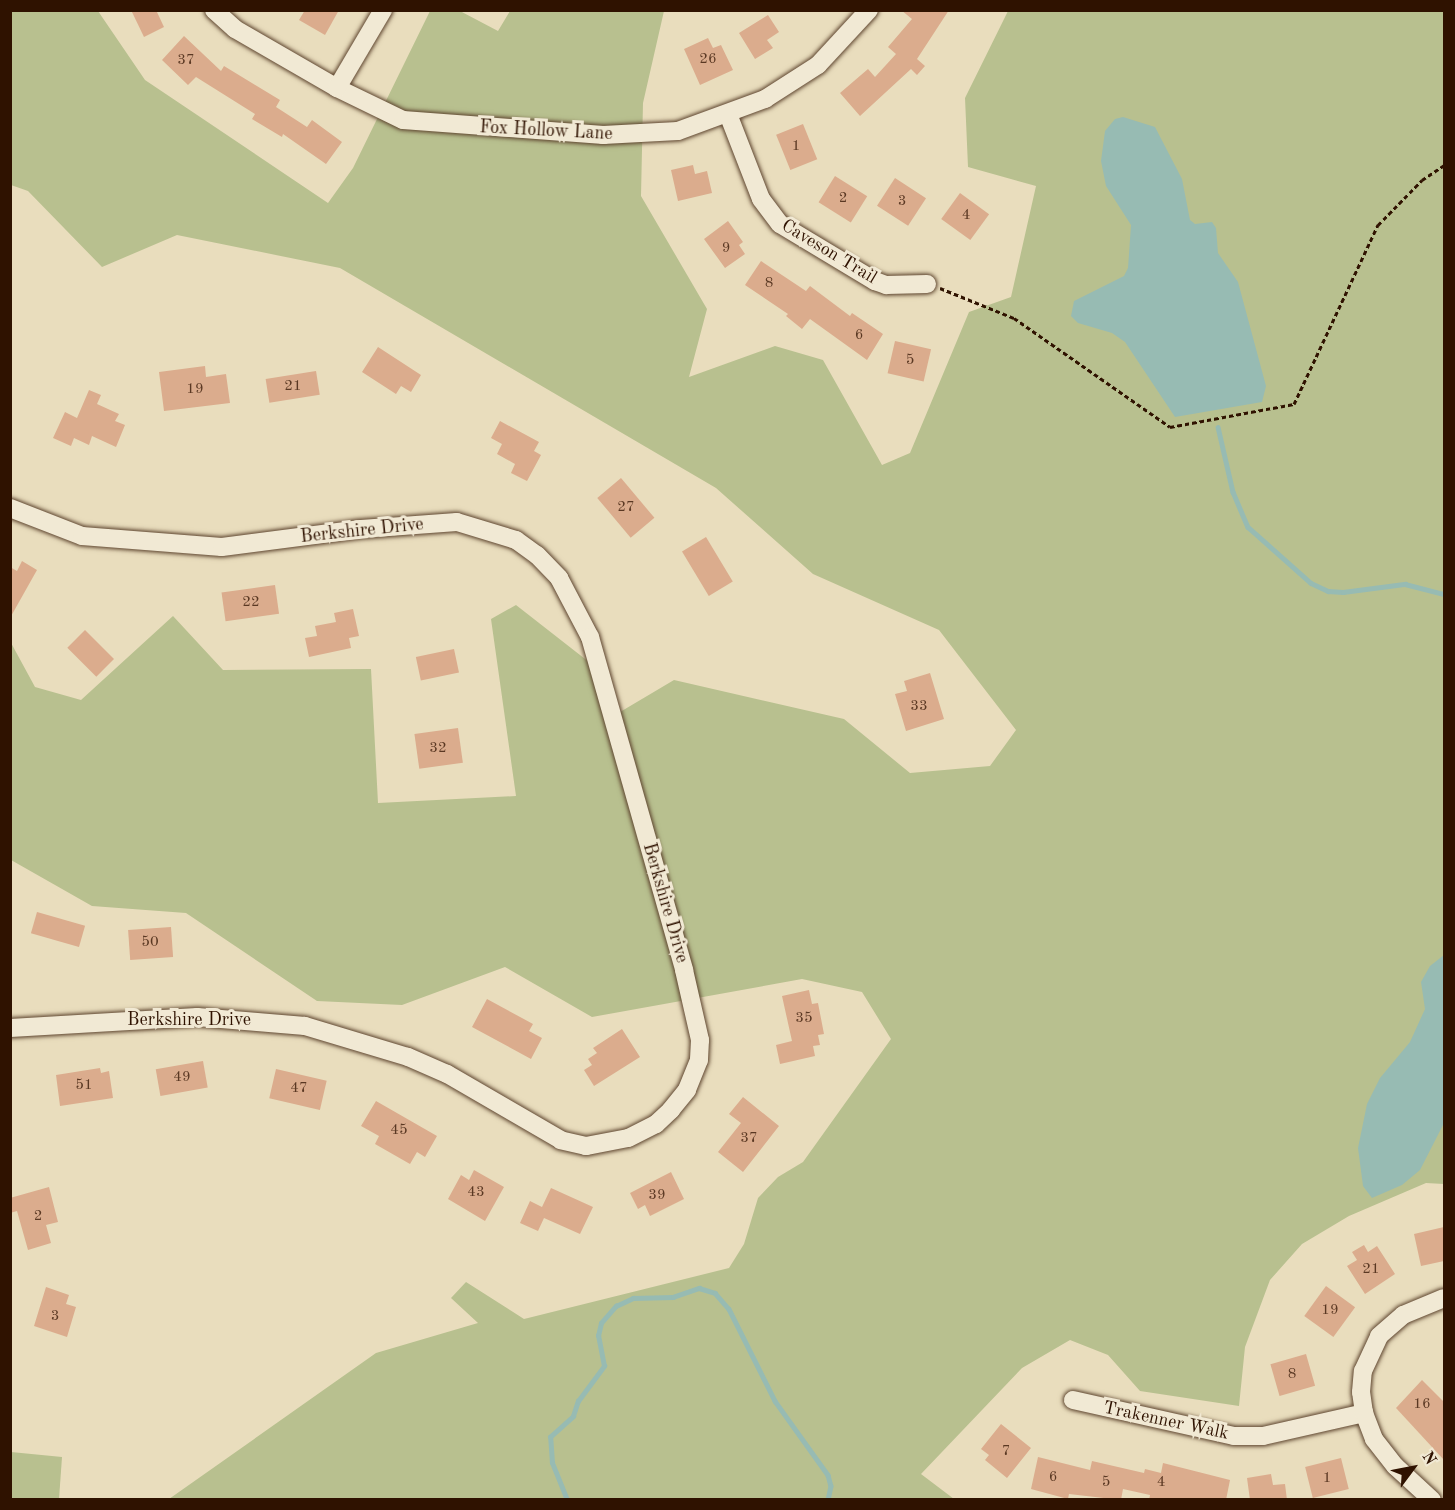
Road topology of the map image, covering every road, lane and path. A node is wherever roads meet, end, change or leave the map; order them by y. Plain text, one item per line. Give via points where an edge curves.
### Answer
1 (214, 10) edge
2 (383, 10) edge
3 (869, 10) edge
4 (338, 88) junction
5 (728, 114) junction
6 (1444, 165) edge
7 (927, 284) joint
8 (10, 508) edge
9 (10, 1028) edge
10 (1444, 1298) edge
11 (1073, 1401) dead end
12 (1364, 1413) junction
13 (1432, 1500) edge

1 - 4 street, Fox Hollow Lane via 235,29
2 - 4 street
3 - 5 street, Fox Hollow Lane via 832,53 802,77
4 - 5 street, Fox Hollow Lane via 403,120 469,127 649,134 678,130
5 - 7 street, Caveson Trail via 761,199 780,224 874,281 886,285
6 - 7 path via 1422,180 1378,225 1294,404 1170,427 1014,318
8 - 9 street, Berkshire Drive via 82,536 222,547 361,529 457,522 516,540 537,555 559,578 590,637 700,1040 699,1060 687,1090 656,1124 628,1138 586,1146 550,1135 447,1074 408,1057 305,1026 197,1017
10 - 12 street via 1403,1315 1379,1336 1363,1371
11 - 12 street, Trakenner Walk via 1234,1436 1263,1436
12 - 13 street via 1384,1453

